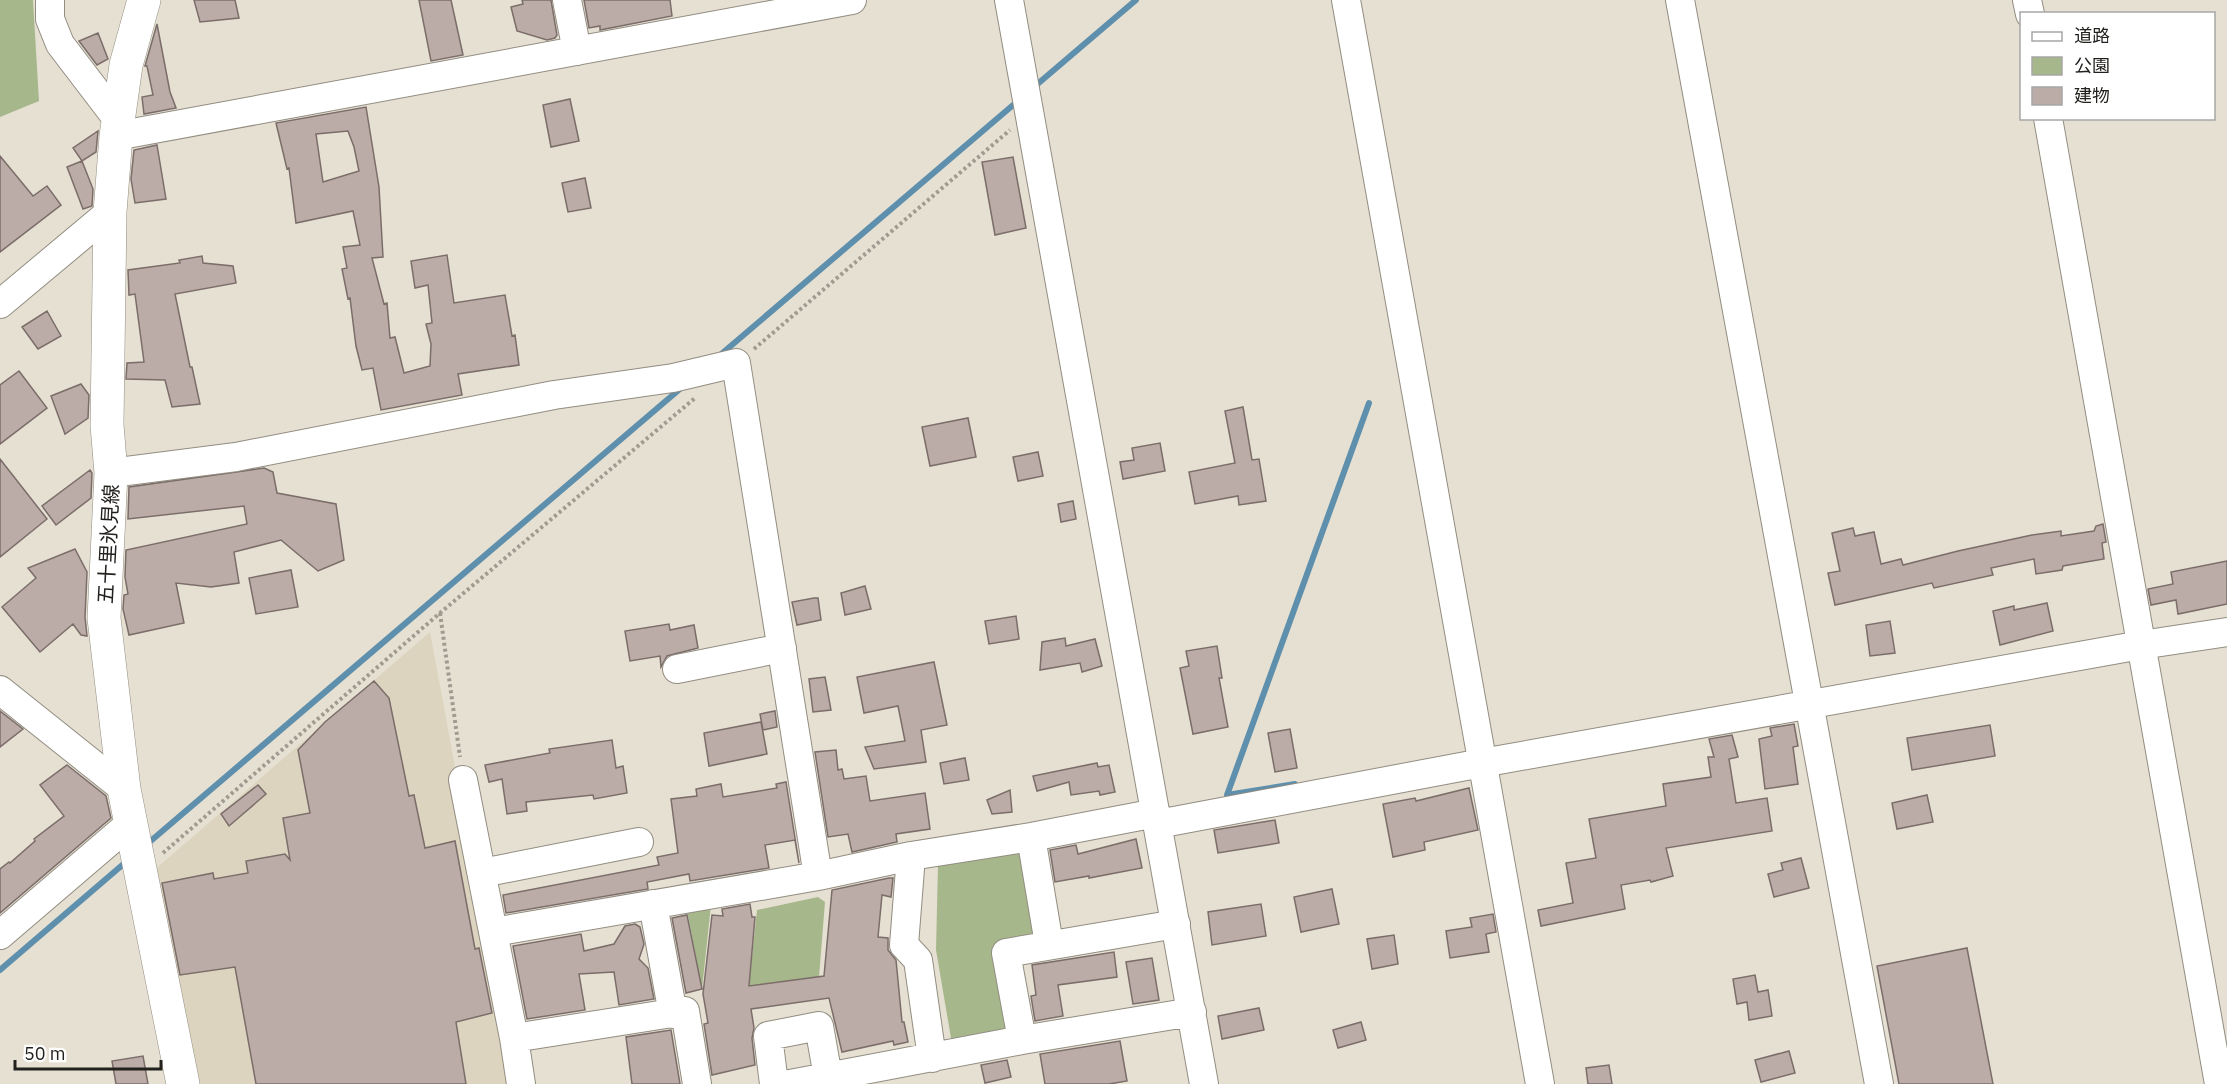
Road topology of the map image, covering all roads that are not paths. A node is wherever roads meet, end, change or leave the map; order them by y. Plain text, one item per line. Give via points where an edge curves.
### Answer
1 (50, 0) edge
2 (144, 0) edge
3 (567, 0) edge
4 (1009, 0) edge
5 (1346, 0) edge
6 (1680, 0) edge
7 (836, 1) edge
8 (577, 51) junction
9 (2048, 120) edge
10 (117, 128) junction
11 (110, 212) junction
12 (0, 304) edge
13 (111, 473) junction
14 (2227, 632) edge
15 (2141, 645) junction
16 (782, 648) junction
17 (677, 669) dead end
18 (0, 690) edge
19 (1811, 705) junction
20 (1482, 763) junction
21 (463, 780) road end
22 (124, 789) junction
23 (1157, 819) junction
24 (132, 822) junction
25 (1031, 837) junction
26 (639, 842) dead end
27 (911, 856) junction
28 (482, 873) junction
29 (818, 876) junction
30 (653, 904) junction
31 (1176, 924) junction
32 (494, 932) junction
33 (0, 935) edge
34 (1048, 944) junction
35 (1192, 1012) junction
36 (673, 1014) junction
37 (514, 1038) junction
38 (1022, 1040) junction
39 (932, 1058) junction
40 (828, 1077) junction
41 (859, 1078) edge
42 (183, 1084) edge
43 (521, 1084) edge
44 (697, 1084) edge
45 (774, 1084) edge
46 (790, 1084) edge
47 (1204, 1084) edge
48 (1540, 1084) edge
49 (1879, 1084) edge
50 (2219, 1084) edge

1 - 10 street via 50,19 60,44
2 - 10 main road, 五十里氷見線 via 126,65
3 - 8 street
4 - 23 street
5 - 20 street
6 - 19 street
7 - 8 street
8 - 10 street
9 - 15 street
10 - 11 main road, 五十里氷見線
11 - 12 street
11 - 13 main road, 五十里氷見線 via 107,426
13 - 16 street via 237,457 554,395 673,378 736,363
13 - 22 main road, 五十里氷見線 via 104,618
14 - 15 street
15 - 19 street
15 - 50 street
16 - 17 street
16 - 29 street
18 - 22 street
19 - 20 street
19 - 49 street
20 - 23 street
20 - 48 street
21 - 28 street
22 - 24 main road, 五十里氷見線
23 - 25 street
23 - 31 street
24 - 33 street
24 - 42 main road, 五十里氷見線
25 - 27 street
25 - 34 street
26 - 28 street
27 - 29 street
27 - 39 street via 904,945 918,960
28 - 32 street
29 - 30 street
30 - 32 street
30 - 36 street
31 - 34 street
31 - 35 street
32 - 37 street
34 - 38 street via 1006,953
35 - 38 street
35 - 47 street
36 - 37 street
36 - 44 street via 685,1011
37 - 43 street
38 - 39 street
39 - 41 street
40 - 41 street
40 - 45 street via 819,1026 768,1036
40 - 46 street

